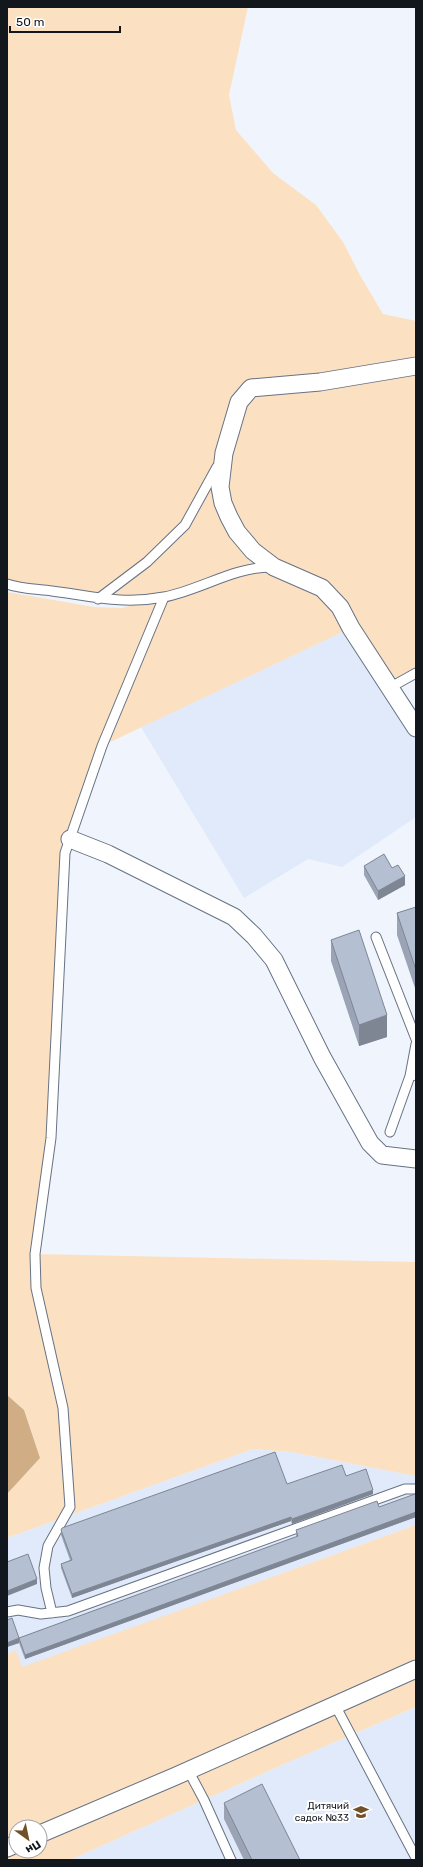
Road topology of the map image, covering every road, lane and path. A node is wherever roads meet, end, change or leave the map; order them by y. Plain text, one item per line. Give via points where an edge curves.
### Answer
1 (416, 366) edge
2 (224, 453) junction
3 (274, 566) junction
4 (7, 584) edge
5 (164, 597) junction
6 (98, 599) junction
7 (416, 673) edge
8 (391, 687) junction
9 (416, 728) edge
10 (70, 839) junction
11 (376, 937) dead end
12 (416, 1039) edge
13 (416, 1044) edge
14 (413, 1075) edge
15 (390, 1132) dead end
16 (416, 1159) edge
17 (416, 1489) edge
18 (7, 1612) edge
19 (52, 1613) junction
20 (416, 1669) edge
21 (335, 1705) junction
22 (188, 1770) junction
23 (48, 1831) edge
24 (416, 1858) edge
25 (231, 1860) edge

1 - 2 street via 320,382 251,388 239,402
2 - 3 street via 220,487 229,517 237,532 253,551
2 - 6 lane via 185,525 147,562
3 - 5 lane via 240,571
3 - 8 street via 322,588 340,607
4 - 6 lane
5 - 6 lane via 121,601
5 - 10 lane via 102,746
7 - 8 lane
8 - 9 street
10 - 16 street via 108,854 234,917 274,960 322,1057 370,1143 382,1155
10 - 19 lane via 64,853 51,1138 35,1254 36,1288 63,1408 70,1507 48,1546 44,1568
11 - 12 lane
13 - 14 lane
14 - 15 lane
17 - 19 lane via 405,1489 68,1611
18 - 19 lane via 18,1610
20 - 21 street
21 - 22 street
21 - 24 lane
22 - 23 street
22 - 25 lane

